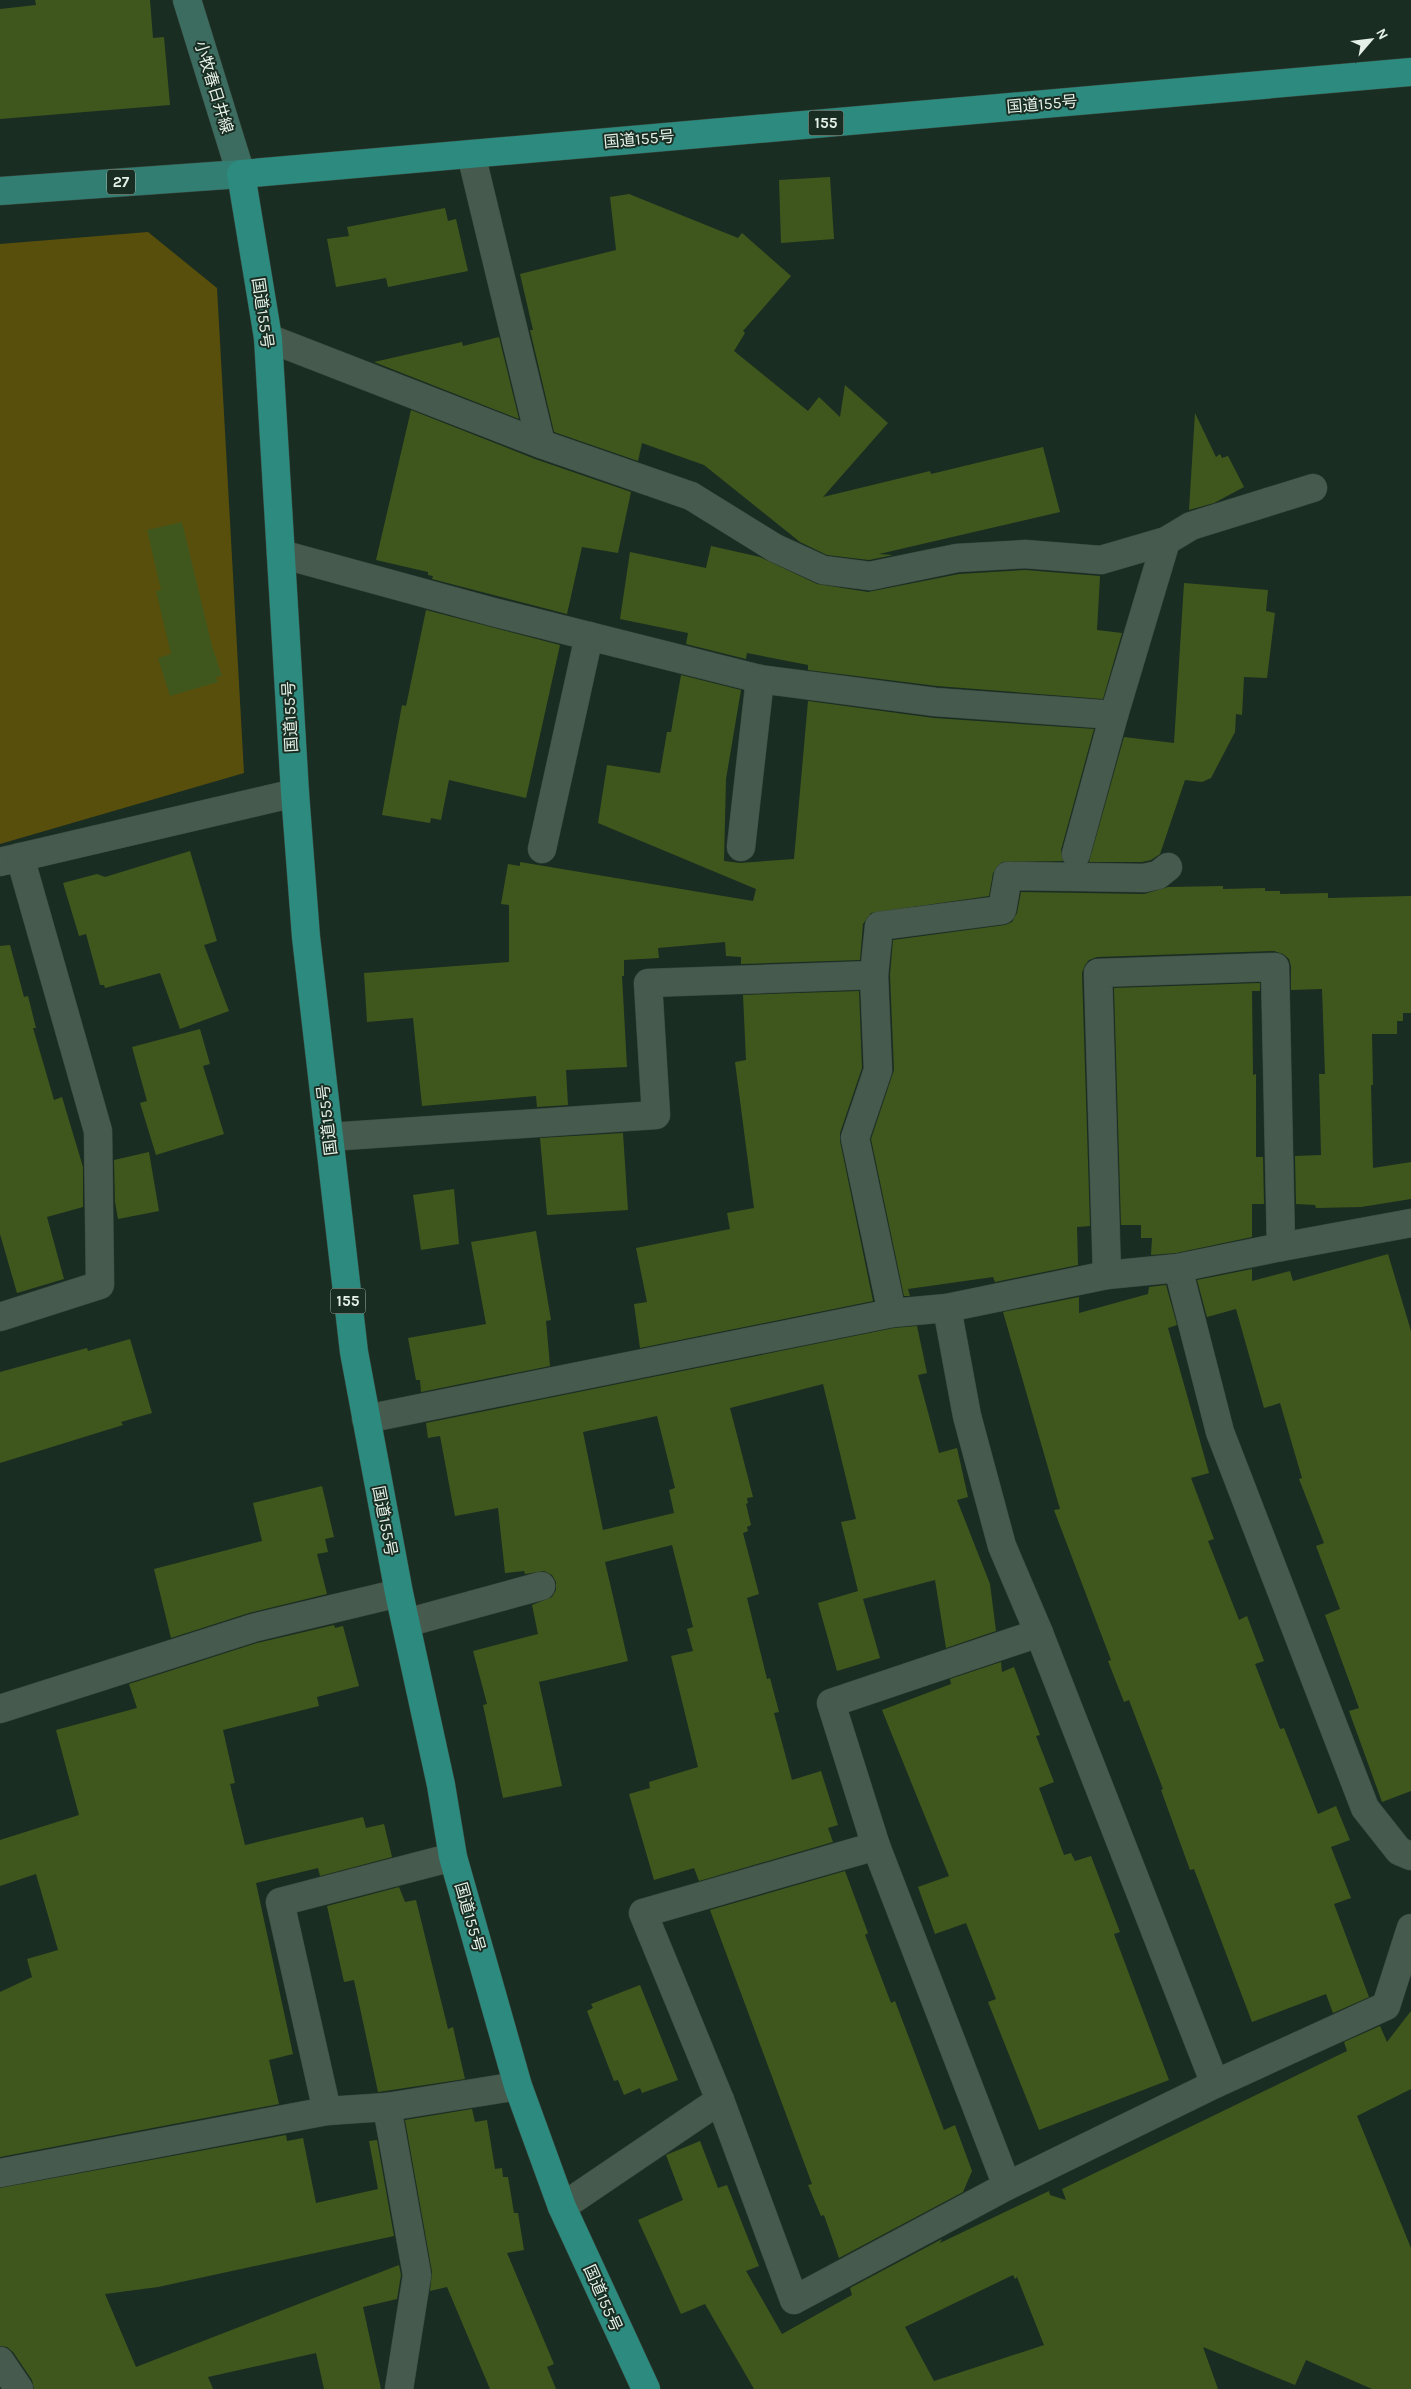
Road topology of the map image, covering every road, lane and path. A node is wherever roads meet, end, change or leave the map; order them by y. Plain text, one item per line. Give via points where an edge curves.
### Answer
1 (187, 0) edge
2 (1411, 72) edge
3 (471, 154) junction
4 (241, 174) junction
5 (0, 191) edge
6 (268, 338) junction
7 (541, 444) junction
8 (1314, 488) dead end
9 (1166, 541) junction
10 (281, 554) junction
11 (589, 636) junction
12 (760, 679) junction
13 (1114, 715) junction
14 (295, 793) junction
15 (741, 847) dead end
16 (542, 849) dead end
17 (1076, 854) dead end
18 (10, 860) edge
19 (1168, 867) dead end
20 (874, 975) junction
21 (329, 1137) junction
22 (1411, 1224) edge
23 (1281, 1246) junction
24 (1178, 1268) junction
25 (1106, 1275) junction
26 (947, 1308) junction
27 (892, 1312) junction
28 (0, 1317) edge
29 (366, 1418) junction
30 (541, 1586) dead end
31 (398, 1593) junction
32 (406, 1623) junction
33 (1039, 1633) junction
34 (0, 1709) edge
35 (876, 1846) junction
36 (1411, 1856) edge
37 (453, 1857) junction
38 (1411, 1928) edge
39 (1215, 2084) junction
40 (518, 2086) junction
41 (720, 2100) junction
42 (387, 2107) junction
43 (327, 2111) junction
44 (0, 2173) edge
45 (1006, 2186) junction
46 (562, 2206) junction
47 (0, 2361) edge
48 (19, 2389) edge
49 (398, 2389) edge
50 (646, 2389) edge

1 - 4 main road, 小牧春日井線
2 - 3 highway, 国道155号 / 155
3 - 4 highway, 国道155号 / 155
3 - 7 street
4 - 5 main road, 27
4 - 6 highway, 国道155号 / 155
6 - 7 street
6 - 10 highway, 国道155号 / 155
7 - 9 street via 691,496 775,548 823,570 870,576 957,558 1025,554 1101,560
8 - 9 street via 1190,526
9 - 13 street
10 - 11 street
10 - 14 highway, 国道155号 / 155
11 - 12 street
11 - 16 street
12 - 13 street via 935,702
12 - 15 street
13 - 17 street
14 - 18 street
14 - 21 highway, 国道155号 / 155 via 306,937
18 - 28 street via 98,1131 100,1285
19 - 20 street via 1158,875 1144,878 1008,876 1002,910 879,926
20 - 21 street via 648,983 656,1115
20 - 27 street via 878,1070 854,1138
21 - 29 highway, 国道155号 / 155 via 354,1352
22 - 23 street
23 - 24 street
23 - 25 street via 1275,967 1098,973
24 - 25 street
24 - 36 street via 1220,1432 1361,1799 1399,1850
25 - 26 street
26 - 27 street
26 - 33 street via 967,1416 1002,1546
27 - 29 street
29 - 31 highway, 国道155号 / 155
30 - 32 street
31 - 32 highway, 国道155号 / 155
31 - 34 street via 253,1628
32 - 37 highway, 国道155号 / 155
33 - 35 street via 831,1703
33 - 39 street
35 - 41 street via 643,1913
35 - 45 street
37 - 40 highway, 国道155号 / 155
37 - 43 street via 280,1902
38 - 39 street via 1386,2006
39 - 45 street
40 - 42 street
40 - 46 highway, 国道155号 / 155
41 - 45 street via 794,2300
41 - 46 street
42 - 43 street
42 - 49 street via 417,2275
43 - 44 street
46 - 50 highway, 国道155号 / 155
47 - 48 street

